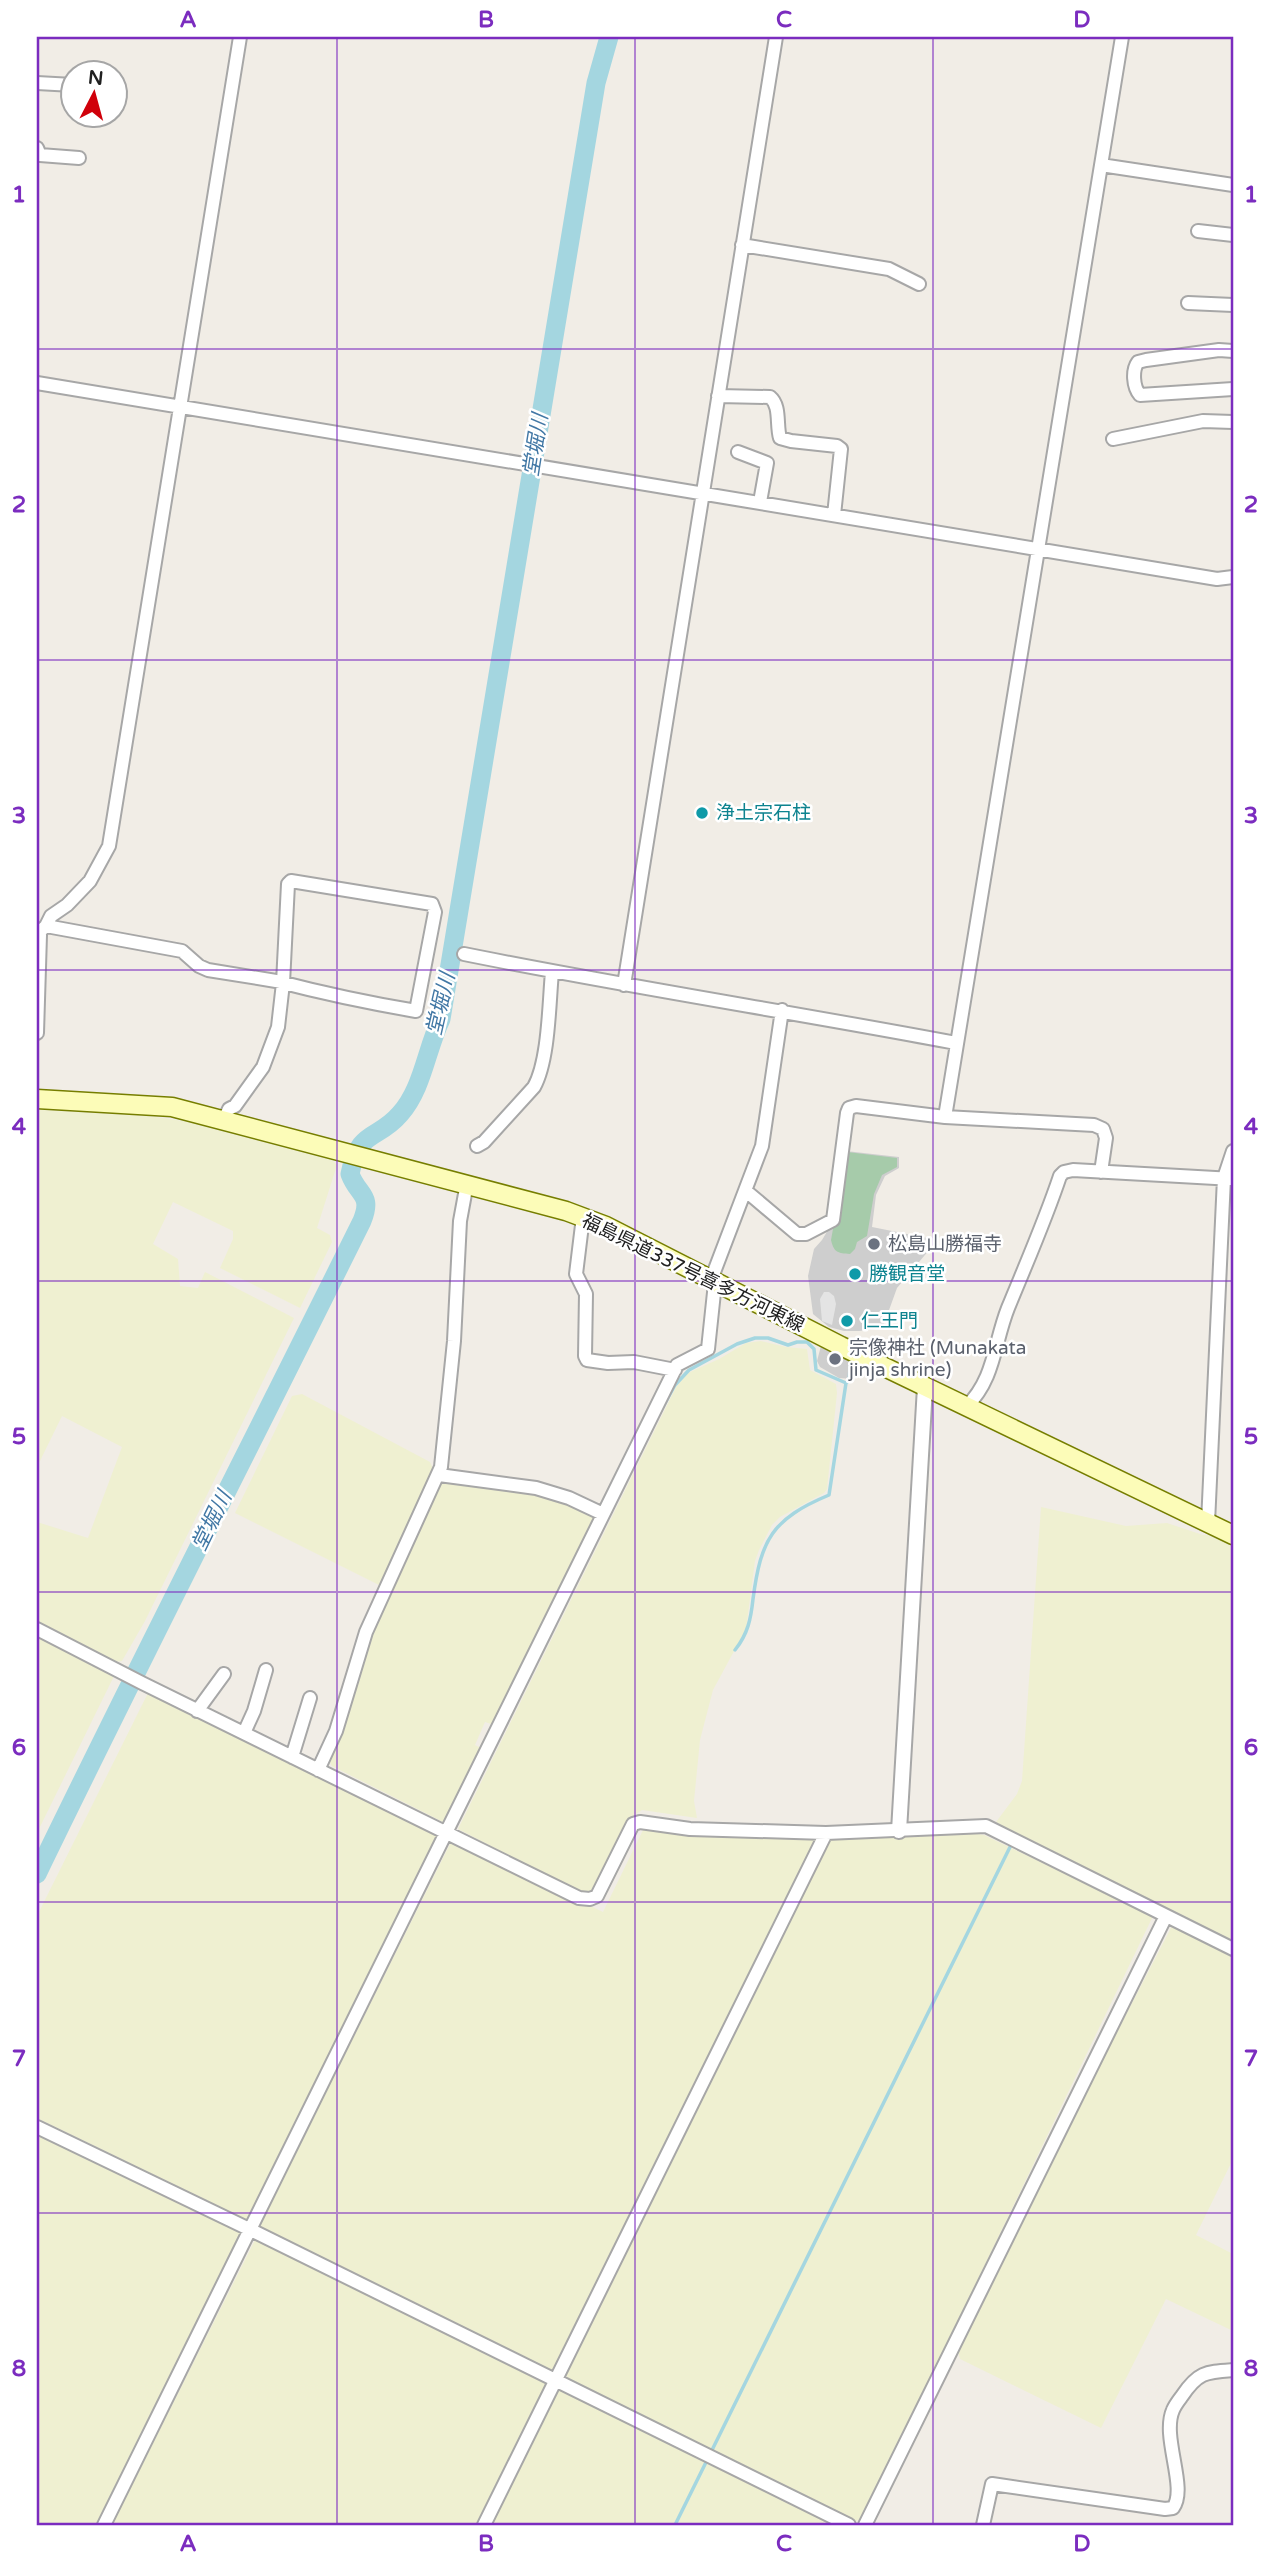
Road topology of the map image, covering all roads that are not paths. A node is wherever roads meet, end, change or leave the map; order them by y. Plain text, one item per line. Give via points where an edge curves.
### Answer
1 (240, 37) edge
2 (776, 37) edge
3 (1122, 37) edge
4 (37, 83) edge
5 (60, 84) edge
6 (37, 148) edge
7 (79, 159) dead end
8 (1101, 165) junction
9 (1233, 185) edge
10 (1198, 231) dead end
11 (1233, 235) edge
12 (743, 244) junction
13 (919, 284) dead end
14 (1188, 303) dead end
15 (1233, 305) edge
16 (1233, 351) edge
17 (37, 383) edge
18 (1233, 389) edge
19 (718, 396) junction
20 (179, 406) junction
21 (1233, 422) edge
22 (1113, 439) dead end
23 (738, 452) dead end
24 (702, 492) junction
25 (760, 502) junction
26 (834, 515) junction
27 (1037, 550) junction
28 (1233, 577) edge
29 (40, 931) edge
30 (464, 954) dead end
31 (552, 971) junction
32 (283, 983) junction
33 (624, 985) junction
34 (37, 1007) edge
35 (782, 1010) junction
36 (37, 1033) edge
37 (956, 1042) junction
38 (37, 1099) edge
39 (945, 1117) junction
40 (224, 1120) junction
41 (477, 1146) dead end
42 (1233, 1151) edge
43 (1101, 1172) junction
44 (1228, 1179) edge
45 (467, 1183) junction
46 (746, 1191) junction
47 (583, 1217) junction
48 (713, 1282) junction
49 (675, 1370) junction
50 (925, 1387) junction
51 (966, 1407) junction
52 (439, 1475) junction
53 (603, 1514) junction
54 (1208, 1523) junction
55 (1233, 1535) edge
56 (37, 1629) edge
57 (266, 1670) dead end
58 (224, 1674) dead end
59 (310, 1698) dead end
60 (197, 1711) junction
61 (244, 1734) junction
62 (292, 1757) junction
63 (318, 1770) junction
64 (899, 1830) junction
65 (447, 1833) junction
66 (826, 1833) junction
67 (1166, 1916) junction
68 (1233, 1949) edge
69 (37, 2127) edge
70 (251, 2230) junction
71 (1233, 2370) edge
72 (556, 2380) junction
73 (104, 2525) edge
74 (484, 2525) edge
75 (849, 2525) edge
76 (865, 2525) edge
77 (983, 2525) edge

1 - 20 street
2 - 12 street
3 - 8 street
4 - 5 street
6 - 7 street via 40,155
8 - 9 street
8 - 27 street
10 - 11 street
12 - 13 street via 889,269
12 - 19 street
14 - 15 street
16 - 18 street via 1146,359 1134,368 1140,395
17 - 20 street
19 - 24 street
19 - 26 street via 770,397 776,405 780,438 841,449
20 - 24 street
20 - 29 street via 109,846 90,881
21 - 22 street via 1203,421
23 - 25 street via 767,463
24 - 25 street
24 - 33 street
25 - 26 street
26 - 27 street
27 - 28 street via 1217,579
27 - 37 street
29 - 32 street via 182,951 208,970
29 - 34 street
30 - 31 street
31 - 33 street
31 - 41 street via 539,1078
32 - 32 street via 291,881 434,907 416,1011
32 - 40 street via 278,1027 263,1067
33 - 35 street
34 - 36 street
35 - 37 street
35 - 46 street via 762,1146
37 - 39 street
38 - 40 main road, 福島県道337号喜多方河東線 via 172,1107
39 - 43 street via 1097,1126 1106,1138
39 - 46 street via 849,1108 833,1220 806,1234 797,1234
40 - 45 main road, 福島県道337号喜多方河東線
42 - 44 street
43 - 44 street
43 - 51 street via 1073,1170 1060,1176 984,1384
44 - 54 street
45 - 47 main road, 福島県道337号喜多方河東線
45 - 52 street
46 - 48 street
47 - 48 main road, 福島県道337号喜多方河東線
47 - 49 street via 576,1274 586,1294 587,1360
48 - 49 street via 708,1349
48 - 50 main road, 福島県道337号喜多方河東線
49 - 53 street
50 - 51 main road, 福島県道337号喜多方河東線
50 - 64 street
51 - 54 main road, 福島県道337号喜多方河東線
52 - 53 street via 536,1488
52 - 63 street via 366,1632 336,1731
53 - 65 street
54 - 55 main road, 福島県道337号喜多方河東線
56 - 60 street
57 - 61 street
58 - 60 street
59 - 62 street
60 - 61 street
61 - 62 street
62 - 63 street
63 - 65 street
64 - 66 street
64 - 67 street via 986,1826
65 - 66 street via 579,1898 590,1899 597,1896 633,1824 640,1822 690,1829
65 - 70 street
66 - 72 street
67 - 68 street
67 - 76 street
69 - 70 street
70 - 72 street
70 - 73 street
71 - 77 street via 1199,2376 1174,2409 1170,2432 1178,2496 1173,2508 992,2484
72 - 74 street
72 - 75 street

